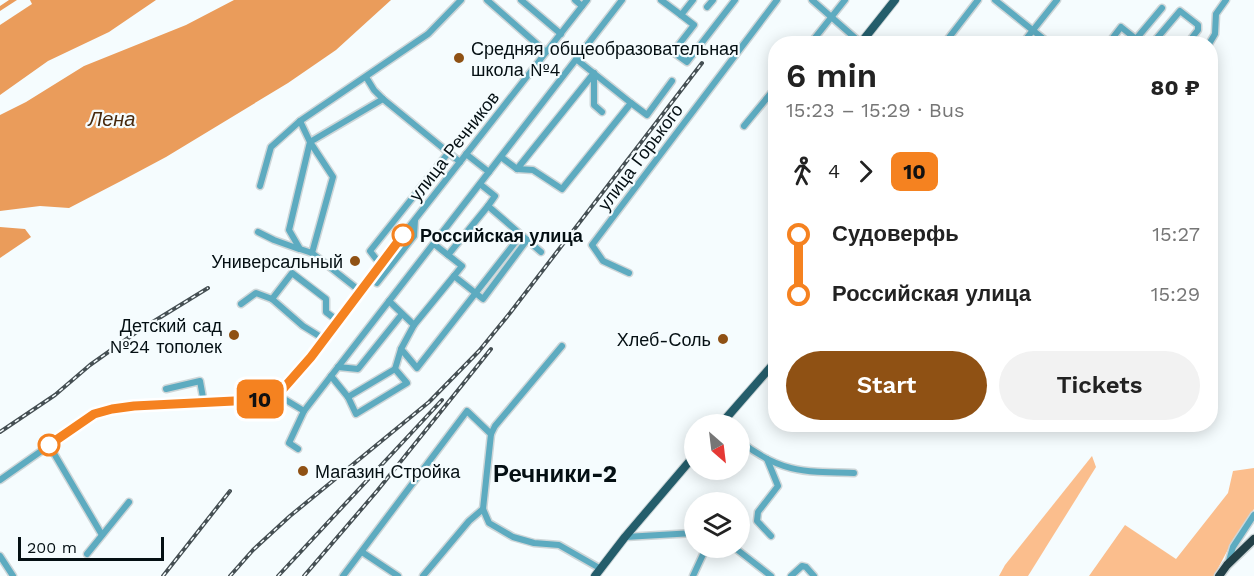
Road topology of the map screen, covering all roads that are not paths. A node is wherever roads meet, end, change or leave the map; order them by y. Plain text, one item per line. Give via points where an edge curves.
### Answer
1 (462, 0) edge
2 (486, 0) edge
3 (521, 0) edge
4 (535, 0) edge
5 (575, 0) edge
6 (587, 0) edge
7 (622, 0) edge
8 (661, 0) edge
9 (693, 0) edge
10 (713, 0) edge
11 (735, 0) edge
12 (777, 0) edge
13 (812, 0) edge
14 (845, 0) edge
15 (895, 0) edge
16 (978, 0) edge
17 (995, 0) edge
18 (1057, 0) edge
19 (1226, 0) edge
20 (582, 6) junction
21 (530, 7) junction
22 (707, 7) dead end
23 (1162, 8) dead end
24 (681, 15) junction
25 (831, 17) junction
26 (1033, 30) junction
27 (561, 34) junction
28 (816, 36) edge
29 (853, 36) edge
30 (867, 36) edge
31 (950, 36) edge
32 (1028, 36) edge
33 (1040, 36) edge
34 (1114, 36) edge
35 (1132, 36) edge
36 (1139, 36) edge
37 (1159, 36) edge
38 (1193, 36) edge
39 (1214, 36) edge
40 (546, 52) junction
41 (576, 59) junction
42 (594, 73) junction
43 (366, 77) junction
44 (672, 81) dead end
45 (768, 97) edge
46 (383, 99) junction
47 (631, 103) junction
48 (602, 112) dead end
49 (300, 121) junction
50 (744, 126) dead end
51 (310, 142) junction
52 (449, 152) junction
53 (466, 154) junction
54 (501, 157) junction
55 (460, 162) junction
56 (517, 169) junction
57 (489, 172) junction
58 (480, 184) junction
59 (260, 186) dead end
60 (488, 206) junction
61 (415, 220) junction
62 (258, 232) dead end
63 (521, 235) junction
64 (527, 240) junction
65 (434, 244) junction
66 (300, 249) junction
67 (542, 252) dead end
68 (312, 254) junction
69 (448, 255) junction
70 (381, 264) junction
71 (629, 273) dead end
72 (454, 276) junction
73 (370, 278) junction
74 (360, 291) junction
75 (476, 293) junction
76 (272, 299) junction
77 (389, 301) junction
78 (241, 304) dead end
79 (402, 314) junction
80 (338, 321) junction
81 (414, 326) junction
82 (324, 339) junction
83 (562, 345) dead end
84 (401, 349) junction
85 (338, 367) junction
86 (395, 369) junction
87 (768, 370) edge
88 (331, 376) junction
89 (166, 389) dead end
90 (276, 394) junction
91 (348, 398) junction
92 (204, 403) junction
93 (304, 411) junction
94 (730, 414) edge
95 (491, 434) junction
96 (49, 445) junction
97 (750, 448) edge
98 (298, 449) dead end
99 (767, 459) junction
100 (684, 468) edge
101 (854, 473) dead end
102 (0, 480) edge
103 (129, 502) dead end
104 (483, 509) junction
105 (1254, 515) edge
106 (684, 534) edge
107 (102, 535) junction
108 (771, 536) dead end
109 (625, 537) junction
110 (1254, 539) edge
111 (362, 552) junction
112 (87, 554) dead end
113 (0, 555) edge
114 (701, 558) edge
115 (748, 558) edge
116 (1227, 565) junction
117 (601, 569) junction
118 (13, 576) edge
119 (343, 576) edge
120 (398, 576) edge
121 (423, 576) edge
122 (595, 576) edge
123 (693, 576) edge
124 (771, 576) edge
125 (791, 576) edge
126 (814, 576) edge
127 (1219, 576) edge

1 - 43 street via 428,34
2 - 40 street
3 - 21 street
4 - 21 street
5 - 20 street
6 - 20 street, улица Речников
7 - 41 street
8 - 24 street
9 - 24 street
10 - 22 street
11 - 24 street via 687,62 673,52 693,25
12 - 71 street, улица Горького via 592,245 603,261
13 - 25 street
14 - 25 street
15 - 30 main road
16 - 31 street
17 - 26 street
18 - 26 street
19 - 39 street via 1216,14
20 - 27 street, улица Речников
21 - 27 street
23 - 36 street
25 - 28 street
25 - 29 street
26 - 32 street
26 - 33 street
27 - 40 street, улица Речников
34 - 35 street via 1121,27
37 - 38 street via 1180,11 1198,25
40 - 53 street, улица Речников
41 - 42 street
41 - 54 street
42 - 47 street
42 - 48 street via 594,105
42 - 56 street
43 - 46 street
43 - 49 street
44 - 47 street via 647,115
45 - 50 street
46 - 51 street
46 - 52 street
47 - 56 street via 562,189 533,170
49 - 51 street
49 - 59 street via 271,147
51 - 66 street via 289,230
51 - 68 street via 333,177
52 - 55 street
52 - 70 street via 370,251
53 - 55 street, улица Речников
53 - 57 street
54 - 56 street
54 - 57 street
55 - 61 street, улица Речников
57 - 58 street
58 - 60 street via 495,196
58 - 65 street
60 - 63 street
60 - 69 street
61 - 70 street, улица Речников
61 - 73 street via 414,236 377,283
62 - 66 street
63 - 64 street
63 - 75 street
64 - 67 street
64 - 75 street via 483,299
65 - 69 street
65 - 77 street
66 - 68 street
68 - 74 street
69 - 72 street via 462,266
70 - 73 street, улица Речников
72 - 75 street
72 - 81 street
73 - 74 street, улица Речников
74 - 80 street, улица Речников
75 - 84 street via 417,368
76 - 78 street via 256,294
76 - 80 street via 292,273 326,299 326,312
76 - 82 street
77 - 79 street
77 - 85 street
79 - 81 street
79 - 85 street via 358,369
80 - 82 street, улица Речников
81 - 84 street
82 - 90 street, улица Речников via 290,384
83 - 95 street
84 - 86 street
85 - 88 street
86 - 91 street
86 - 91 street via 406,383 356,414
87 - 94 main road
88 - 91 street
88 - 93 street
89 - 92 street via 200,381
90 - 92 street via 254,400
90 - 93 street
92 - 96 street via 112,409 94,414
93 - 98 street via 289,443
95 - 104 street
95 - 111 street via 467,411
96 - 102 street
96 - 107 street
97 - 99 street
99 - 101 street via 804,471
99 - 108 street via 778,486 758,512 757,521
100 - 109 main road
103 - 107 street
104 - 117 street via 495,529 534,543 559,545
104 - 121 street
105 - 116 street via 1233,547
106 - 109 street
107 - 112 street
109 - 117 main road
110 - 116 highway
111 - 119 street
111 - 120 street
113 - 118 street
114 - 123 street
115 - 124 street
116 - 127 highway
117 - 122 main road
125 - 126 street via 802,566

